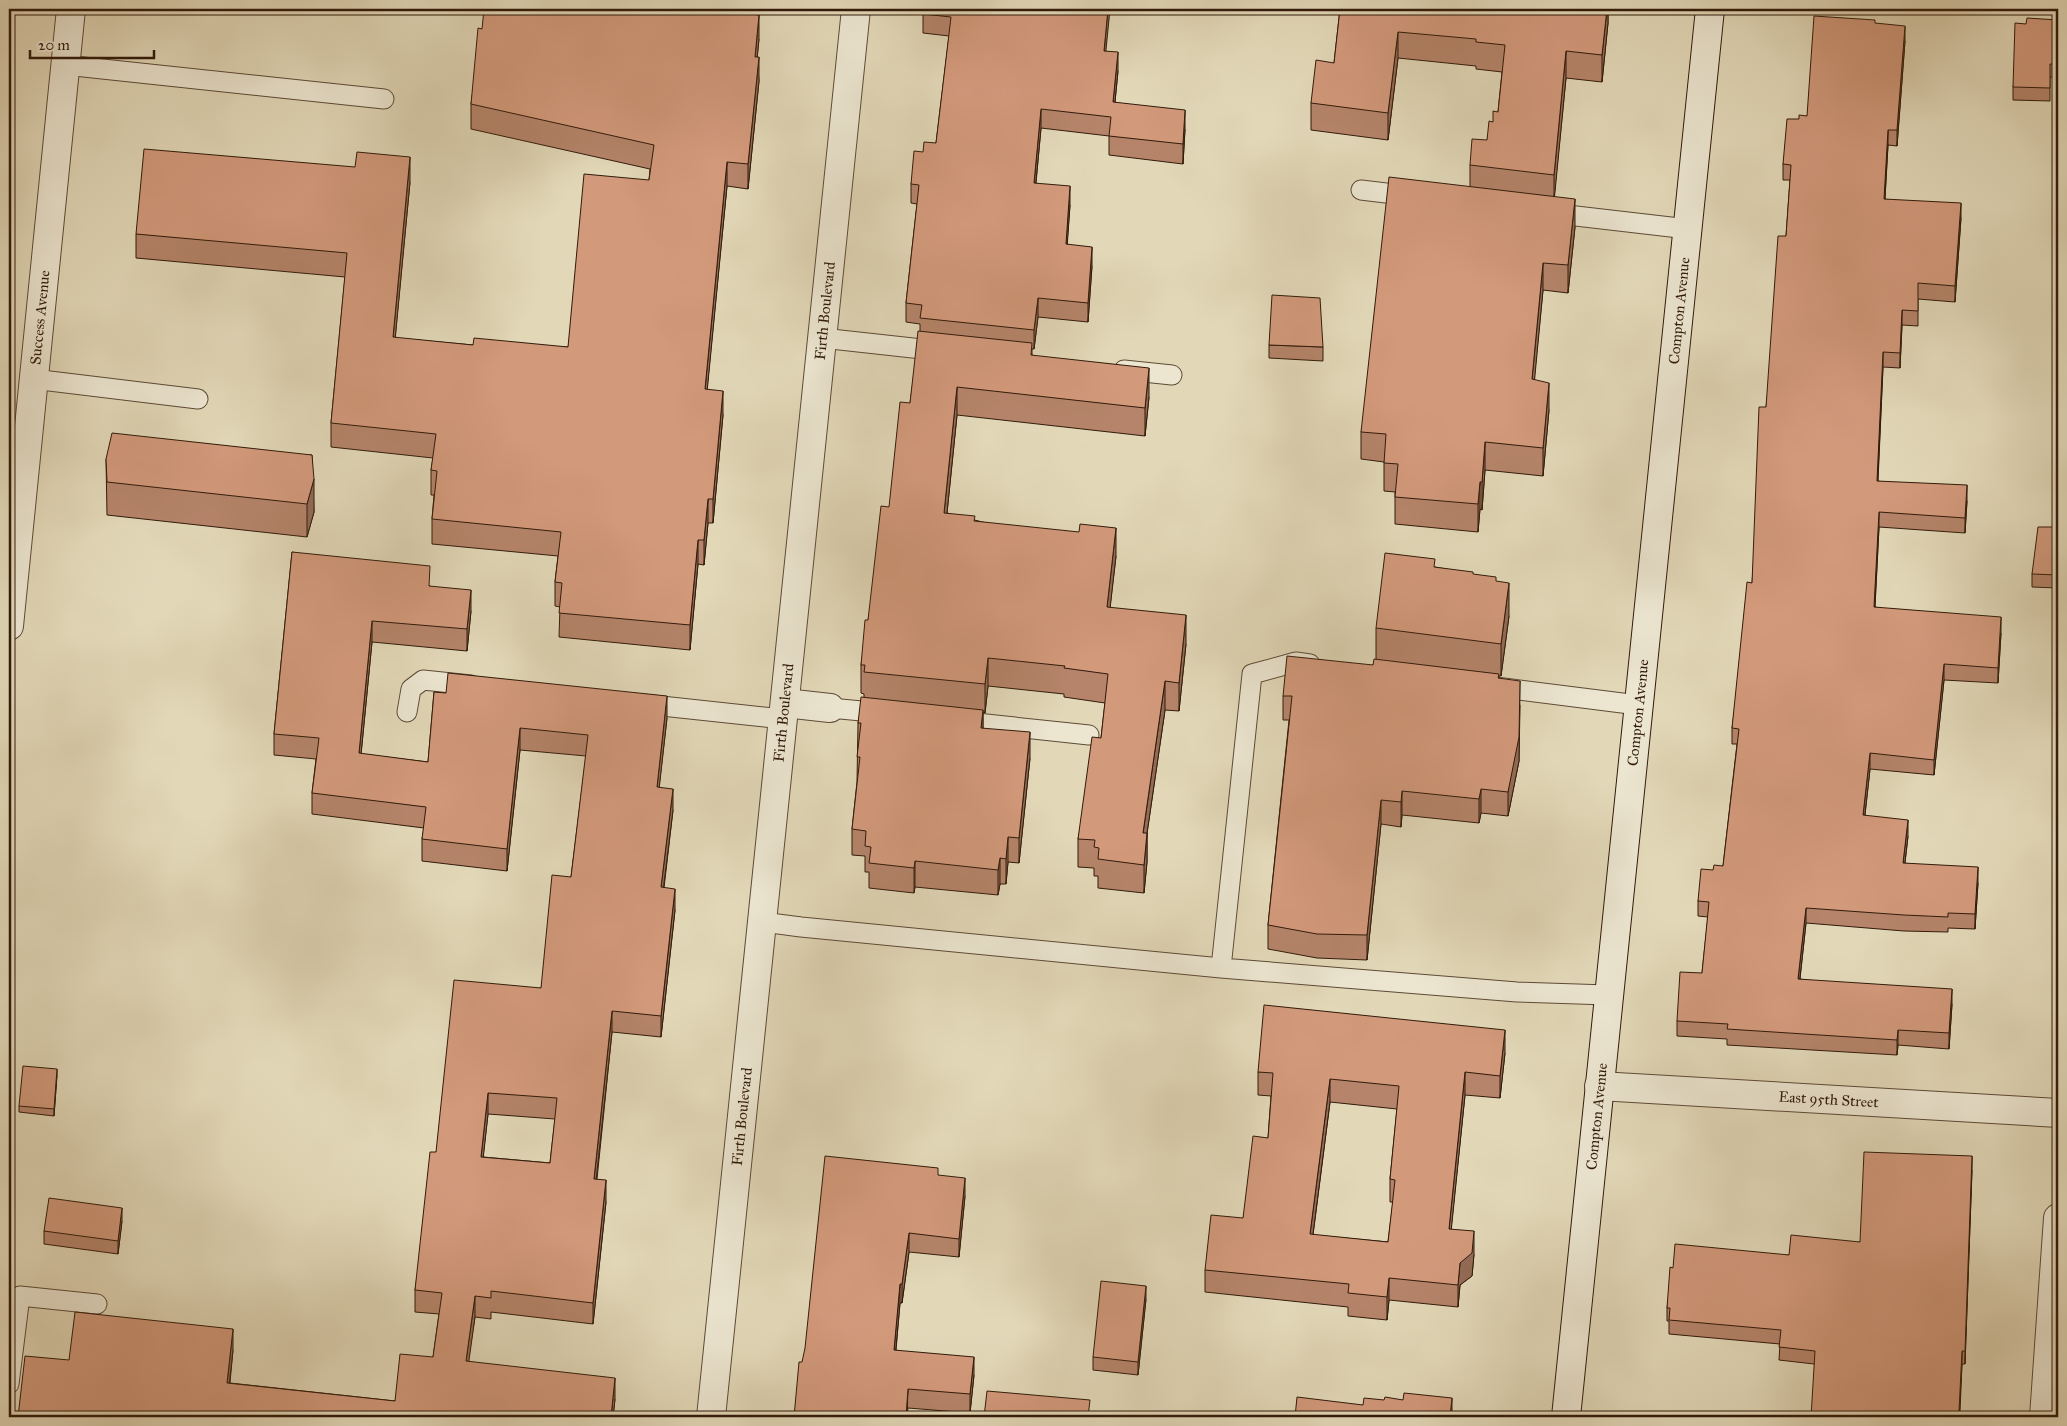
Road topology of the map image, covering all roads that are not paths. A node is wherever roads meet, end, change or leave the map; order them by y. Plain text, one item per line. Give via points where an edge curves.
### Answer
1 (71, 9) edge
2 (856, 9) edge
3 (1710, 9) edge
4 (65, 65) junction
5 (384, 99) dead end
6 (1361, 190) dead end
7 (1429, 198) edge
8 (1536, 211) edge
9 (1688, 229) junction
10 (822, 338) junction
11 (954, 352) edge
12 (1102, 368) edge
13 (1172, 375) dead end
14 (34, 379) junction
15 (198, 399) dead end
16 (9, 626) edge
17 (1325, 665) edge
18 (1481, 685) edge
19 (491, 687) edge
20 (628, 702) edge
21 (1638, 705) junction
22 (830, 708) joint
23 (784, 711) junction
24 (408, 712) dead end
25 (897, 714) edge
26 (945, 720) edge
27 (1089, 735) dead end
28 (762, 922) junction
29 (1221, 968) junction
30 (1608, 994) junction
31 (1599, 1086) junction
32 (2058, 1113) edge
33 (2058, 1218) edge
34 (97, 1304) dead end
35 (9, 1384) edge
36 (711, 1417) edge
37 (1566, 1417) edge
38 (2044, 1417) edge

1 - 4 street, Success Avenue
2 - 10 street, Firth Boulevard
3 - 9 street, Compton Avenue
4 - 5 lane
4 - 14 street, Success Avenue
6 - 7 lane
8 - 9 lane
9 - 21 street, Compton Avenue
10 - 11 lane
10 - 23 street, Firth Boulevard
12 - 13 lane
14 - 15 lane
14 - 16 street, Success Avenue
17 - 29 lane via 1296,662 1252,674
18 - 21 lane
19 - 24 lane via 423,680 411,689
20 - 23 lane
21 - 30 street, Compton Avenue
22 - 23 street
22 - 25 lane
23 - 28 street, Firth Boulevard
26 - 27 lane
28 - 29 lane
28 - 36 street, Firth Boulevard
29 - 30 lane via 1517,992
30 - 31 street, Compton Avenue
31 - 32 street, East 95th Street
31 - 37 street, Compton Avenue
33 - 38 street
34 - 35 lane via 20,1296

